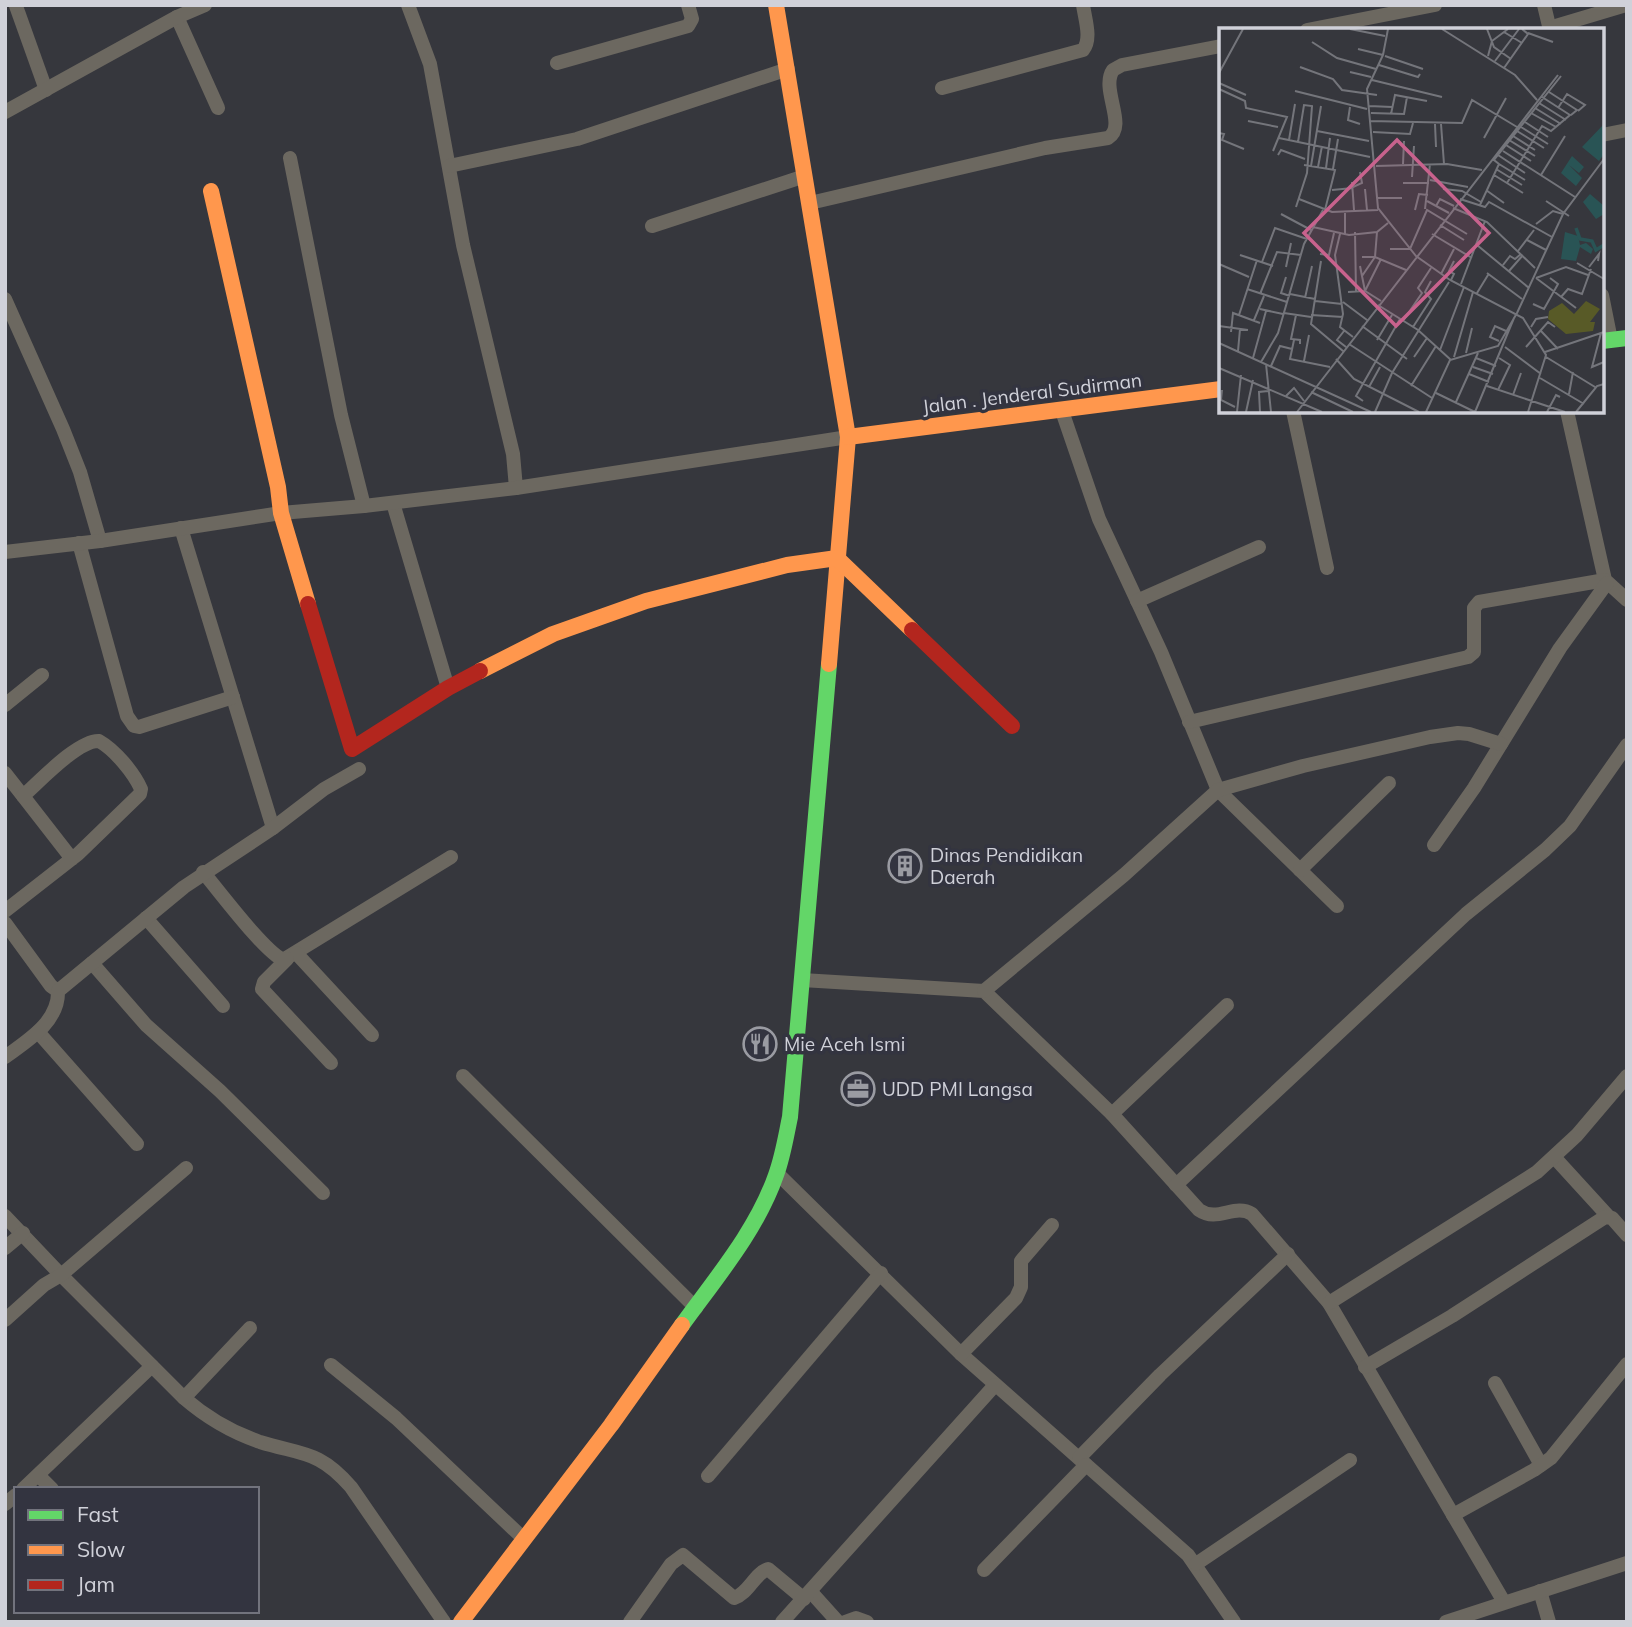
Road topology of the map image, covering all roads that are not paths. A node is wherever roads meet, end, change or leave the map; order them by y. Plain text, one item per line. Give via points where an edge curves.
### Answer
1 (205, 5) edge
2 (408, 5) edge
3 (688, 5) edge
4 (776, 5) edge
5 (1083, 5) edge
6 (1435, 5) edge
7 (1544, 5) edge
8 (1626, 5) edge
9 (16, 6) edge
10 (177, 17) junction
11 (1317, 28) edge
12 (1550, 28) edge
13 (1553, 28) edge
14 (1219, 46) edge
15 (557, 63) dead end
16 (788, 69) junction
17 (942, 88) dead end
18 (46, 90) junction
19 (218, 108) dead end
20 (5, 112) edge
21 (1627, 130) edge
22 (1604, 135) edge
23 (290, 158) dead end
24 (449, 166) junction
25 (805, 176) junction
26 (211, 191) dead end
27 (810, 203) junction
28 (652, 226) dead end
29 (5, 299) edge
30 (1604, 303) edge
31 (20, 330) junction
32 (5, 338) edge
33 (1613, 340) edge
34 (1219, 389) edge
35 (1062, 411) junction
36 (1293, 413) edge
37 (1567, 413) edge
38 (848, 438) junction
39 (515, 484) junction
40 (363, 502) junction
41 (393, 503) junction
42 (281, 510) junction
43 (181, 528) junction
44 (98, 534) junction
45 (79, 543) junction
46 (1259, 547) dead end
47 (5, 552) edge
48 (837, 558) junction
49 (1327, 568) dead end
50 (1606, 582) junction
51 (1627, 600) edge
52 (1137, 601) junction
53 (42, 675) dead end
54 (448, 688) junction
55 (233, 696) junction
56 (5, 705) edge
57 (1189, 722) junction
58 (1012, 726) dead end
59 (1500, 744) junction
60 (1627, 745) edge
61 (359, 769) dead end
62 (5, 774) edge
63 (1389, 783) dead end
64 (1218, 790) junction
65 (23, 796) junction
66 (273, 828) junction
67 (1434, 845) dead end
68 (451, 857) dead end
69 (72, 859) junction
70 (1300, 870) junction
71 (203, 872) junction
72 (1336, 906) dead end
73 (5, 911) edge
74 (146, 918) junction
75 (5, 923) edge
76 (292, 956) junction
77 (92, 963) junction
78 (802, 980) junction
79 (58, 991) junction
80 (984, 991) junction
81 (1227, 1005) dead end
82 (223, 1006) dead end
83 (38, 1032) junction
84 (372, 1035) dead end
85 (5, 1057) edge
86 (331, 1063) dead end
87 (463, 1076) dead end
88 (1627, 1076) edge
89 (1112, 1114) junction
90 (137, 1144) dead end
91 (1555, 1158) junction
92 (186, 1168) dead end
93 (777, 1173) junction
94 (1176, 1185) junction
95 (323, 1193) dead end
96 (5, 1216) edge
97 (1608, 1216) junction
98 (1052, 1225) dead end
99 (23, 1233) junction
100 (1627, 1235) edge
101 (5, 1248) edge
102 (1288, 1254) junction
103 (881, 1273) junction
104 (61, 1275) junction
105 (1329, 1303) junction
106 (696, 1308) junction
107 (5, 1320) edge
108 (250, 1328) dead end
109 (961, 1354) junction
110 (331, 1364) dead end
111 (1627, 1364) edge
112 (152, 1366) junction
113 (1365, 1367) junction
114 (1495, 1382) dead end
115 (995, 1385) junction
116 (184, 1398) junction
117 (1350, 1460) dead end
118 (1082, 1462) junction
119 (1541, 1465) junction
120 (38, 1476) junction
121 (708, 1476) dead end
122 (25, 1487) edge
123 (50, 1487) edge
124 (1453, 1516) junction
125 (524, 1539) junction
126 (1196, 1563) junction
127 (1627, 1563) edge
128 (984, 1570) dead end
129 (1540, 1591) junction
130 (807, 1595) junction
131 (1504, 1602) junction
132 (443, 1622) edge
133 (461, 1622) edge
134 (629, 1622) edge
135 (782, 1622) edge
136 (838, 1622) edge
137 (845, 1622) edge
138 (867, 1622) edge
139 (1234, 1622) edge
140 (1446, 1622) edge
141 (1549, 1622) edge

1 - 10 street
2 - 24 street via 430,64
3 - 15 street via 692,19 688,26
4 - 16 main road
5 - 17 street via 1088,39 1083,50
6 - 11 street
7 - 12 street
8 - 13 street
9 - 18 street
10 - 18 street
10 - 19 street
14 - 27 street via 1113,70 1109,82 1116,128 1108,138 1045,148
16 - 24 street via 577,139
16 - 25 main road
18 - 20 street
21 - 22 street
23 - 40 street
24 - 39 street via 513,454
25 - 27 main road
25 - 28 street
26 - 42 main road
27 - 38 main road
29 - 31 street
30 - 33 street
31 - 32 street
31 - 44 street via 80,472
34 - 35 main road, Jalan . Jenderal Sudirman
35 - 38 main road, Jalan . Jenderal Sudirman
35 - 52 street via 1099,519
36 - 49 street
37 - 50 street
38 - 39 street
38 - 48 main road
39 - 41 street
40 - 41 street
40 - 42 street
41 - 54 street
42 - 43 street
42 - 54 main road via 352,749
43 - 44 street
43 - 55 street
44 - 45 street
45 - 47 street
45 - 55 street via 127,716 134,726
46 - 52 street
48 - 54 main road via 787,565 646,601 553,634
48 - 58 main road
48 - 78 main road
50 - 51 street
50 - 57 street via 1479,602 1474,608 1474,652 1468,657
50 - 59 street
52 - 57 street
53 - 56 street
55 - 66 street
57 - 64 street
59 - 64 street via 1469,734 1430,737
59 - 67 street
60 - 94 street via 1570,826 1466,914
61 - 66 street
62 - 65 street
63 - 70 street
64 - 70 street
64 - 80 street
65 - 69 street
65 - 69 street via 74,751 95,740 105,744 136,780 139,797
66 - 71 street
68 - 76 street
69 - 73 street
70 - 72 street
71 - 74 street
71 - 76 street via 275,956 283,960
74 - 77 street
74 - 82 street
75 - 79 street
76 - 84 street
76 - 86 street via 262,989
77 - 79 street
77 - 95 street via 146,1025
78 - 80 street
78 - 93 main road via 790,1117
79 - 83 street via 53,1013
80 - 89 street
81 - 89 street
83 - 85 street
83 - 90 street
87 - 106 street
88 - 91 street
89 - 94 street
91 - 97 street
91 - 105 street
92 - 104 street
93 - 103 street
93 - 106 main road via 748,1232
94 - 102 street via 1208,1215 1246,1210
96 - 99 street
97 - 100 street
97 - 113 street
98 - 109 street via 1021,1261 1016,1298
99 - 101 street
99 - 104 street
102 - 105 street
102 - 118 street via 1160,1375
103 - 109 street
103 - 121 street
104 - 107 street
104 - 112 street
105 - 113 street
106 - 125 main road
108 - 116 street
109 - 115 street
110 - 125 street via 396,1418
111 - 119 street
112 - 116 street
112 - 120 street
113 - 124 street
114 - 119 street
115 - 118 street
115 - 130 street
116 - 132 street via 235,1432 309,1454 335,1470
117 - 126 street
118 - 126 street
118 - 128 street
119 - 124 street
120 - 122 street
120 - 123 street
124 - 131 street
125 - 133 main road
126 - 139 street
127 - 129 street
129 - 131 street
129 - 141 street
130 - 134 street via 768,1569 738,1597 731,1597 683,1555 671,1564
130 - 135 street
130 - 136 street
131 - 140 street
137 - 138 street via 856,1618

